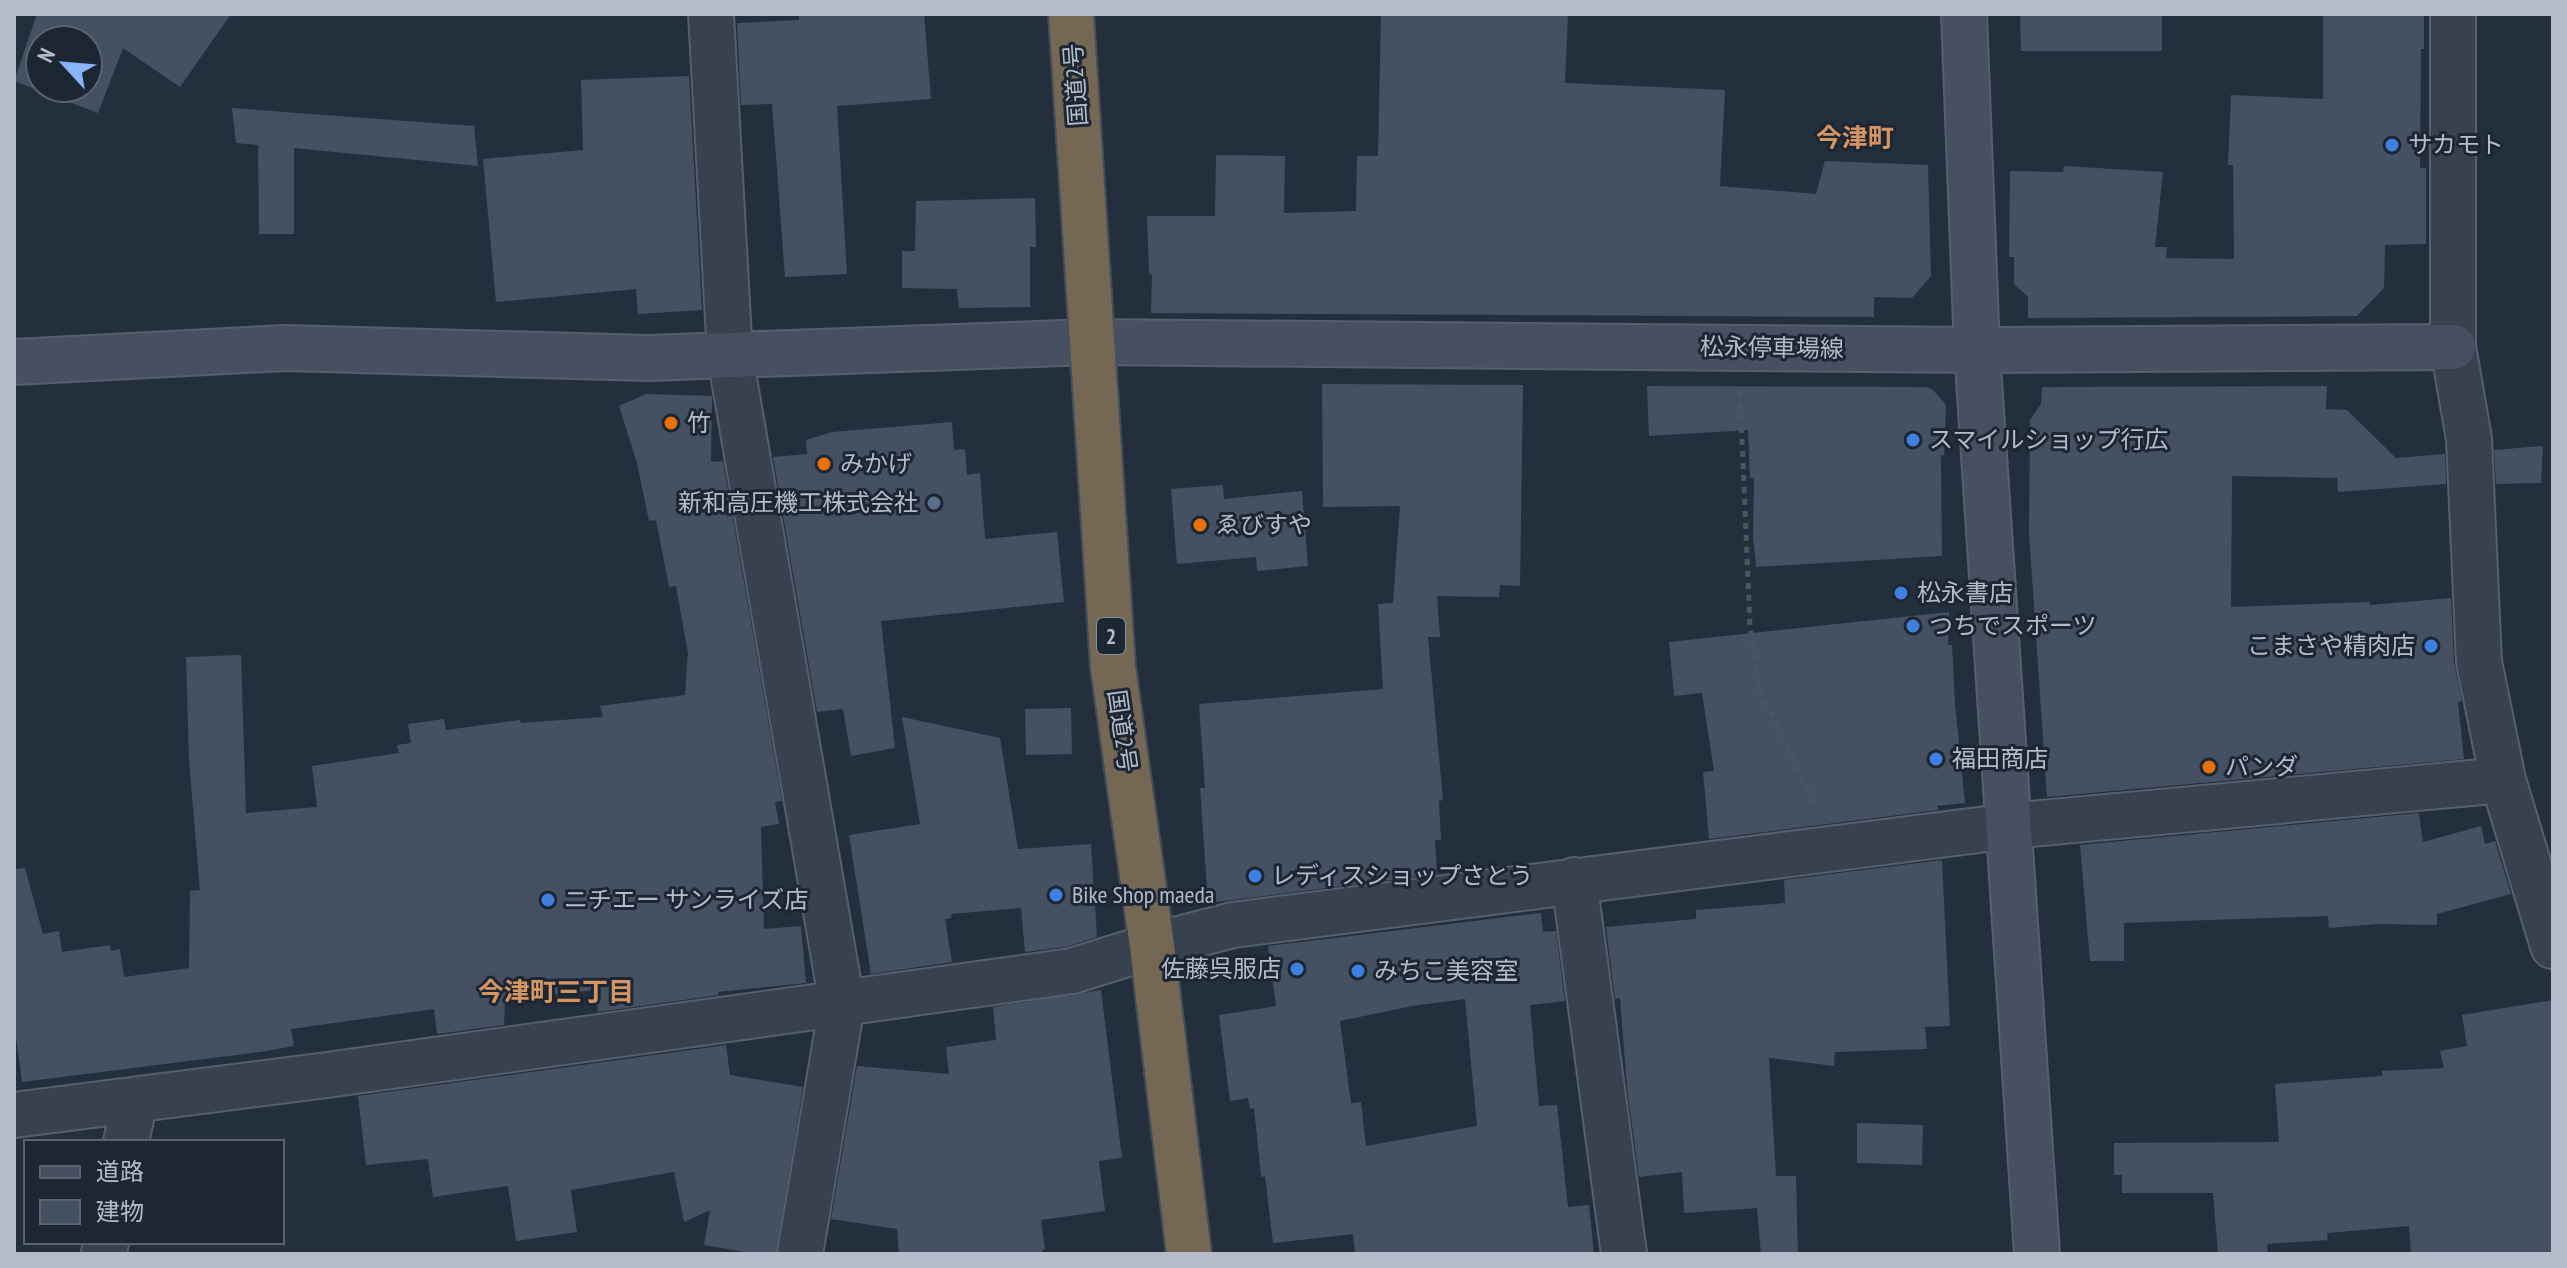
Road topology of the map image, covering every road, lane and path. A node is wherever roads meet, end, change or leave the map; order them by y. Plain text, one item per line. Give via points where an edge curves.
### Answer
1 (711, 14) edge
2 (1071, 14) edge
3 (1964, 14) edge
4 (2453, 14) edge
5 (1092, 342) junction
6 (2453, 347) junction
7 (1738, 348) junction
8 (1977, 350) junction
9 (730, 356) junction
10 (14, 362) edge
11 (2503, 780) junction
12 (2010, 826) junction
13 (1819, 849) junction
14 (1574, 880) junction
15 (1152, 946) junction
16 (2553, 946) edge
17 (842, 1004) junction
18 (14, 1115) edge
19 (131, 1121) edge
20 (800, 1254) edge
21 (1189, 1254) edge
22 (1624, 1254) edge
23 (2037, 1254) edge

1 - 9 street
2 - 5 highway, 国道2号 / 2
3 - 8 street
4 - 6 street
5 - 7 street, 松永停車場線
5 - 9 street, 松永停車場線
5 - 15 highway, 国道2号 / 2 via 1113,667
6 - 8 street, 松永停車場線
6 - 11 street via 2469,439 2479,662
7 - 8 street, 松永停車場線
7 - 13 path via 1750,627 1765,702 1809,793
8 - 12 street
9 - 10 street, 松永停車場線 via 285,348
9 - 17 street
11 - 12 street
11 - 16 street
12 - 13 street
12 - 23 street
13 - 14 street
14 - 15 street via 1233,925
14 - 22 street
15 - 17 street via 1072,971
15 - 21 highway, 国道2号 / 2
17 - 19 street
17 - 20 street
18 - 19 street

